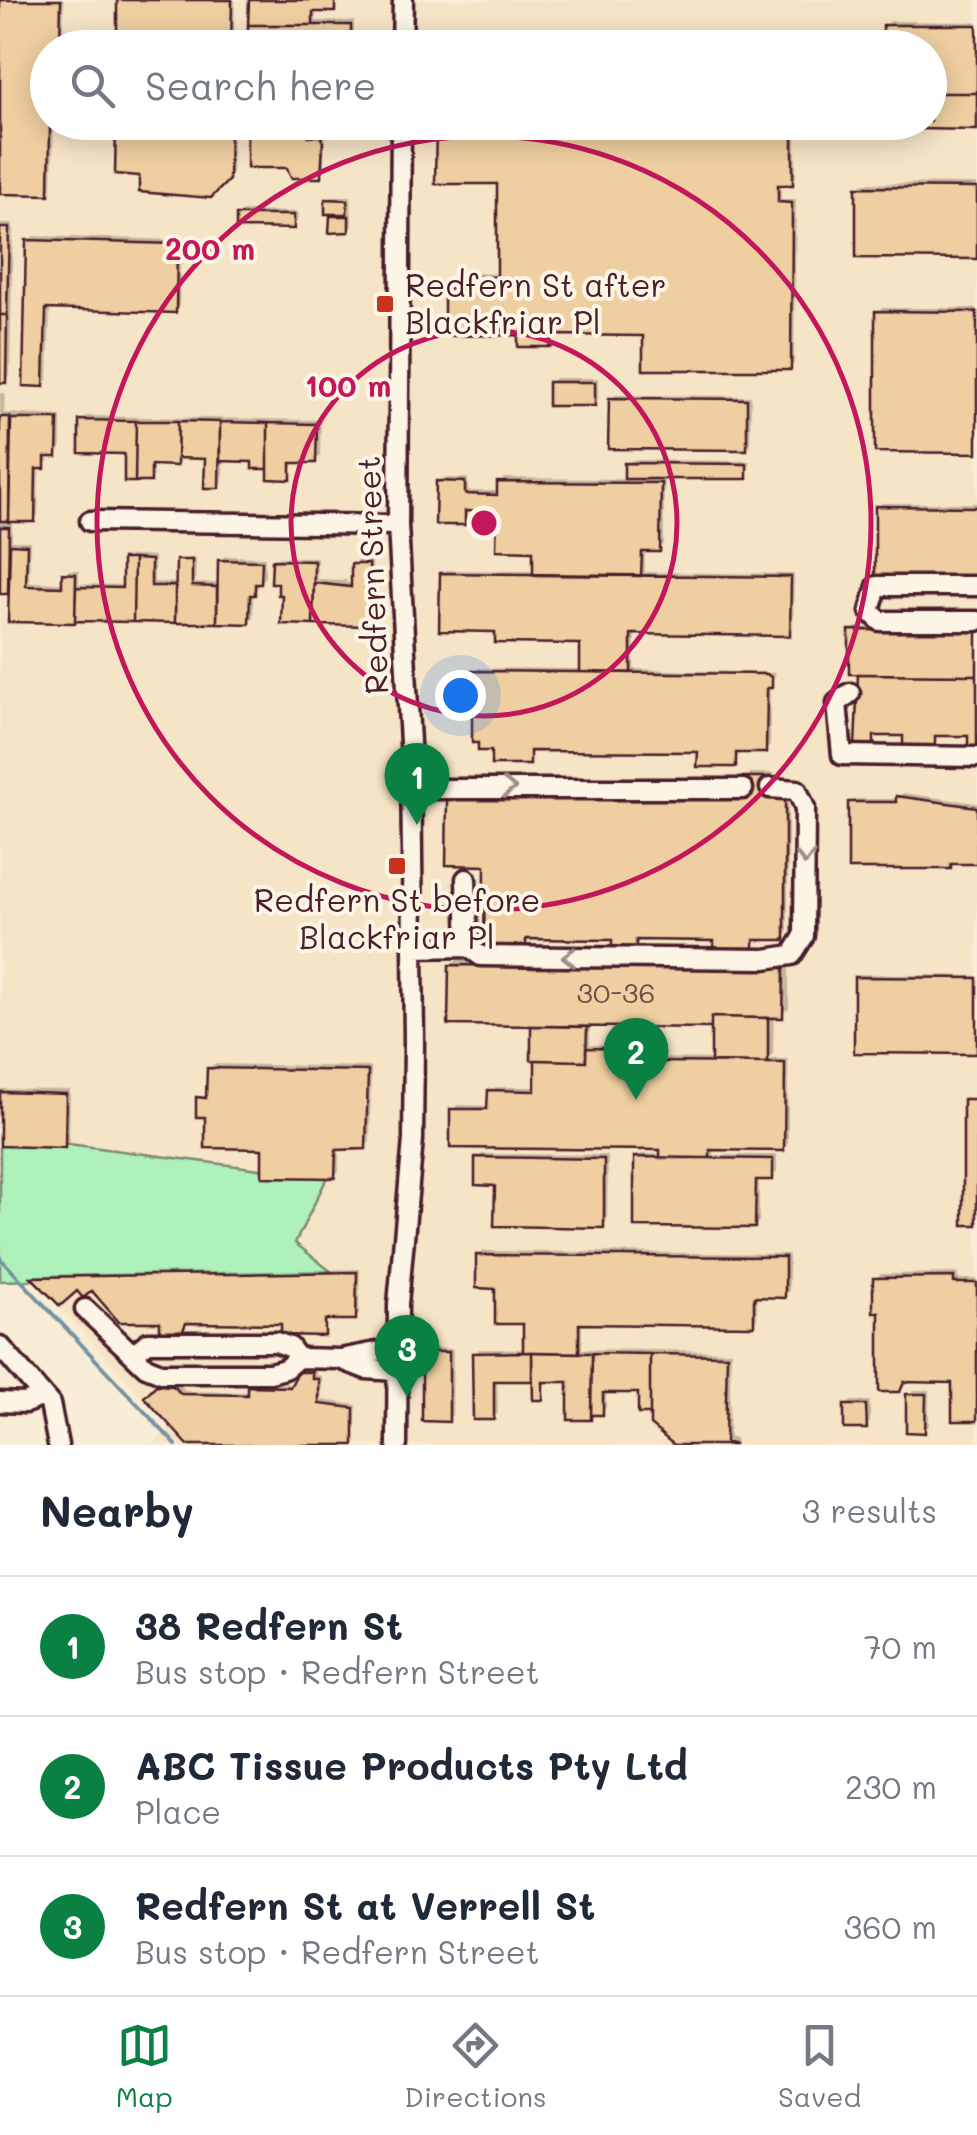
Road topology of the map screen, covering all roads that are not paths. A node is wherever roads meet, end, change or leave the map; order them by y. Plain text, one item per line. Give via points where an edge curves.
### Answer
1 (402, 0) edge
2 (402, 30) edge
3 (402, 140) edge
4 (90, 521) dead end
5 (398, 525) junction
6 (977, 586) edge
7 (977, 621) edge
8 (850, 693) dead end
9 (977, 758) edge
10 (770, 788) dead end
11 (411, 789) junction
12 (743, 789) dead end
13 (466, 879) dead end
14 (468, 947) junction
15 (413, 948) junction
16 (85, 1309) dead end
17 (0, 1346) edge
18 (397, 1348) junction
19 (133, 1354) junction
20 (298, 1358) junction
21 (340, 1359) junction
22 (396, 1371) junction
23 (44, 1396) junction
24 (0, 1402) edge
25 (58, 1445) edge
26 (396, 1445) edge

1 - 2 street
3 - 5 street, Redfern Street
4 - 5 street
5 - 11 street, Redfern Street
6 - 7 street via 877,586 870,610 880,620
8 - 9 street via 837,703 842,755
10 -> 14 street via 797,790 805,808 804,936 792,955 481,956
11 -> 12 street
11 - 15 street, Redfern Street
13 - 14 street
14 - 15 street
15 - 18 street, Redfern Street via 413,1140
16 - 19 street
17 - 23 street
18 - 21 street
18 - 22 street, Redfern Street
19 - 20 street via 148,1342 276,1342
19 - 20 street via 161,1373 270,1373
20 - 21 street
21 - 22 street
22 - 26 street, Redfern Street
23 - 24 street
23 - 25 street

